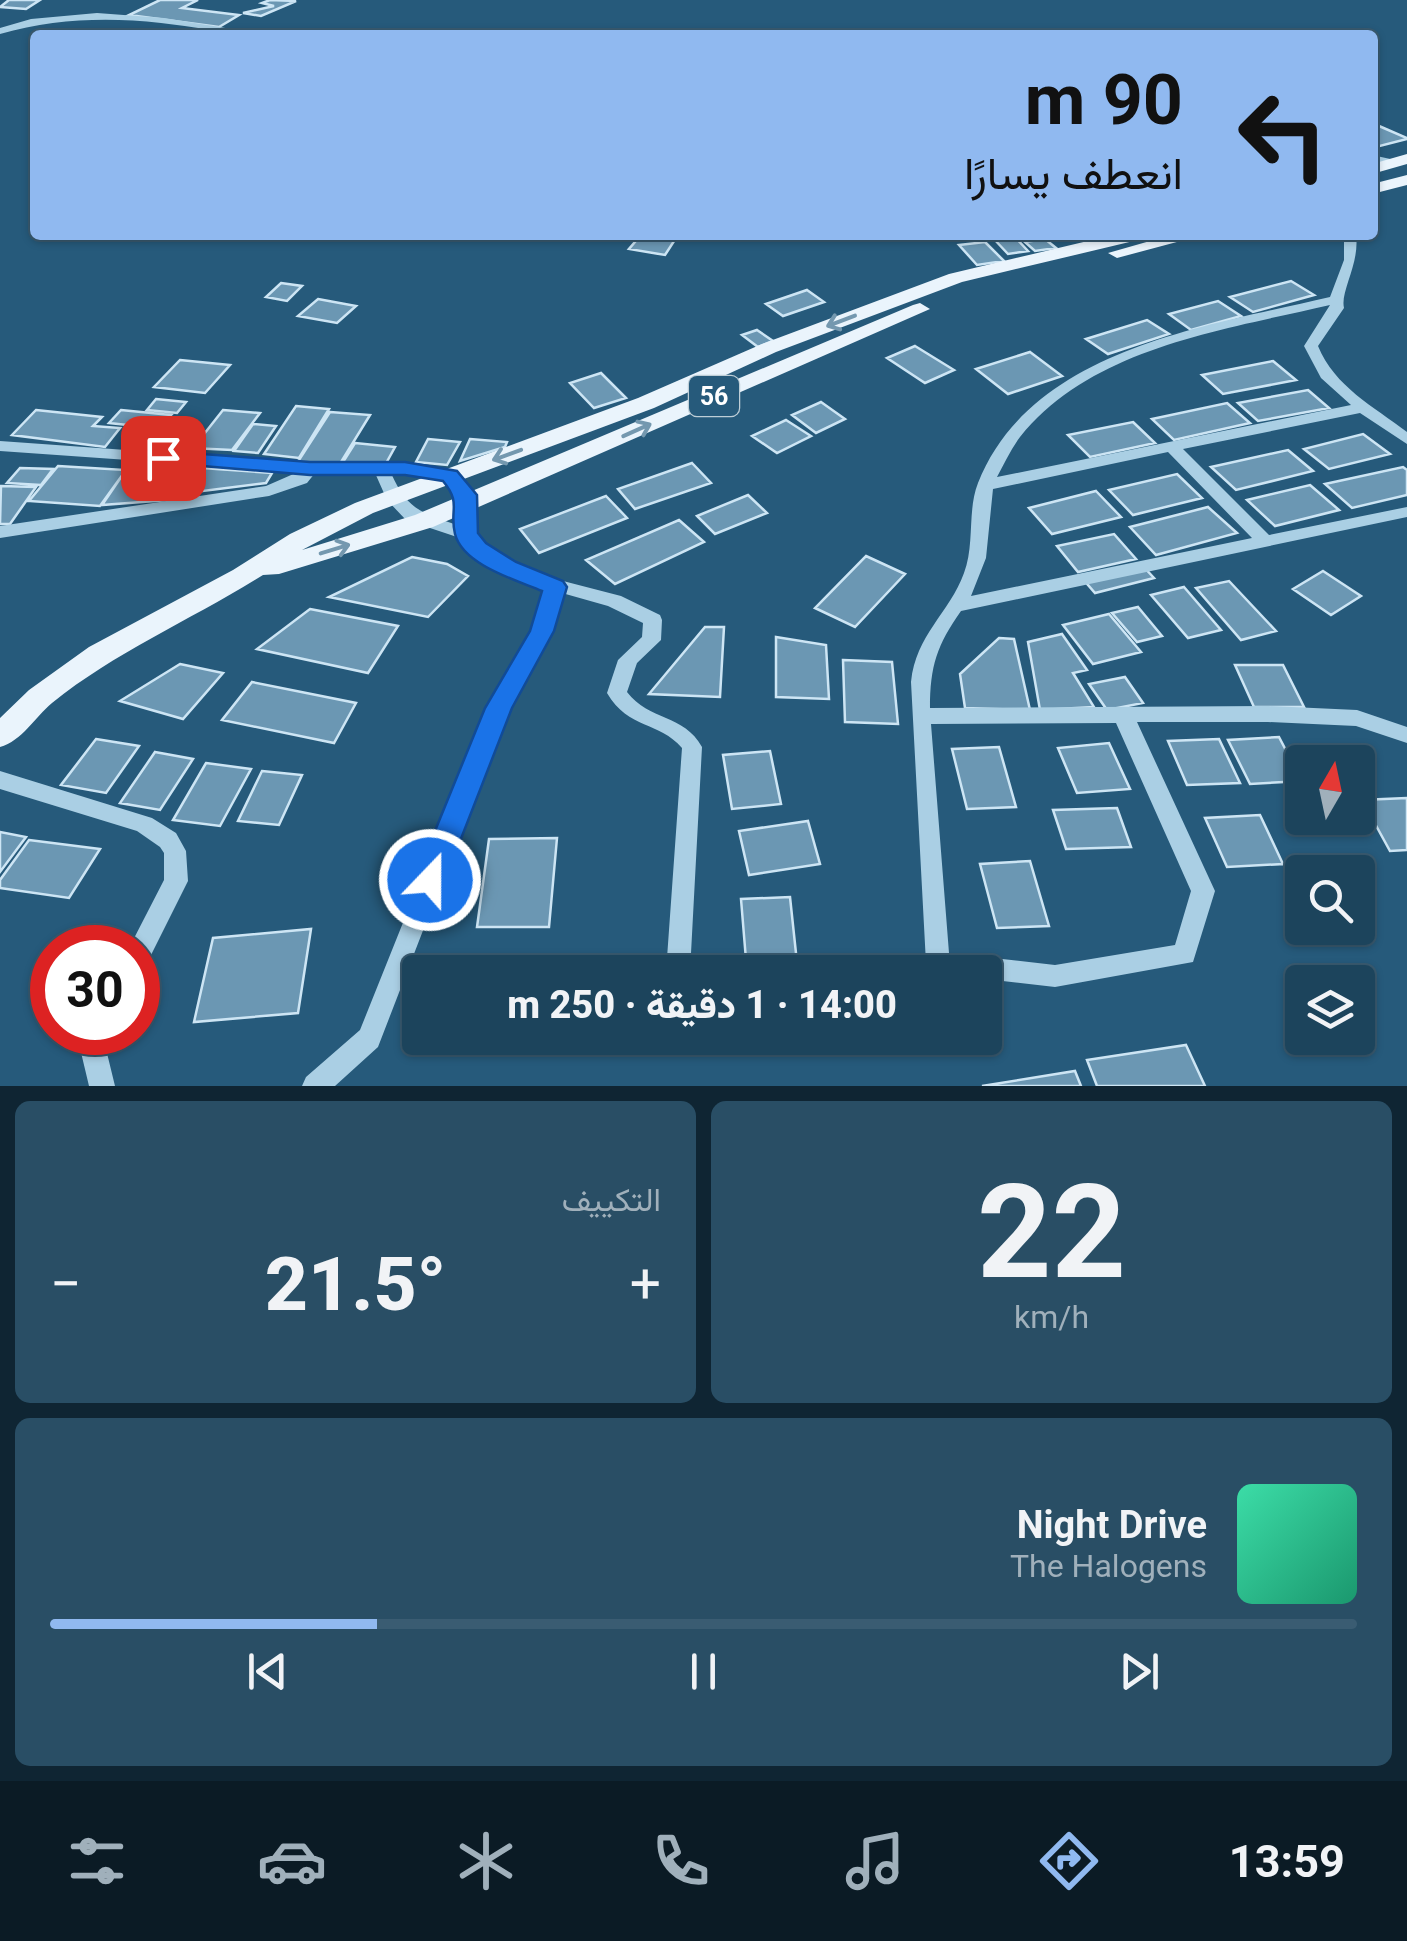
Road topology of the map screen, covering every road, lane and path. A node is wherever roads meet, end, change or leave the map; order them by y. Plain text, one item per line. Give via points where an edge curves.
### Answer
1 (0, 15) edge
2 (39, 16) junction
3 (0, 30) edge
4 (223, 30) edge
5 (1402, 160) edge
6 (1378, 167) edge
7 (1407, 180) edge
8 (1378, 187) edge
9 (1115, 240) edge
10 (1173, 240) edge
11 (1351, 240) edge
12 (1335, 300) junction
13 (1366, 407) junction
14 (1407, 438) edge
15 (0, 446) edge
16 (1172, 446) junction
17 (310, 468) junction
18 (380, 468) junction
19 (450, 475) junction
20 (984, 485) junction
21 (393, 496) junction
22 (466, 504) junction
23 (1407, 512) edge
24 (424, 520) junction
25 (0, 532) edge
26 (466, 534) junction
27 (1265, 541) junction
28 (242, 576) junction
29 (555, 587) junction
30 (955, 606) junction
31 (1123, 715) junction
32 (922, 716) junction
33 (1407, 735) edge
34 (0, 736) edge
35 (0, 780) edge
36 (153, 925) edge
37 (679, 955) edge
38 (95, 1055) edge
39 (102, 1086) edge
40 (316, 1086) edge

1 - 2 street
2 - 3 street
2 - 4 street via 110,16
5 - 6 main road
7 - 8 main road
9 -> 19 main road, 56 via 956,278
22 -> 10 main road, 56 via 916,310
11 - 12 street via 1348,272
12 - 13 street via 1338,308 1311,346 1315,360 1329,380
12 - 20 street via 1108,360 1020,425
13 - 14 street
13 - 16 street
15 - 17 street
16 - 20 street
16 - 27 street
17 - 18 street
17 - 25 street via 269,491
18 - 19 street
18 - 21 street
19 - 21 main road, 56
19 - 22 street via 463,488
20 - 30 street via 974,570
21 - 24 street
21 - 28 main road, 56 via 299,540
22 - 24 main road, 56
22 - 26 street
23 - 27 street
24 - 26 street
28 -> 24 main road, 56
26 - 29 street via 508,568
27 - 30 street
28 - 34 main road, 56 via 100,654 38,698
29 - 37 street via 653,620 652,640 628,660 616,694 626,710 676,729 692,746
29 - 40 street via 542,631 498,708 369,1038
30 - 32 street via 934,634 922,668
31 - 32 street
31 - 32 street via 1203,891 1184,954 1055,976 938,963
31 - 33 street via 1357,718
35 - 36 street via 144,824 168,840 176,881
38 - 39 street

